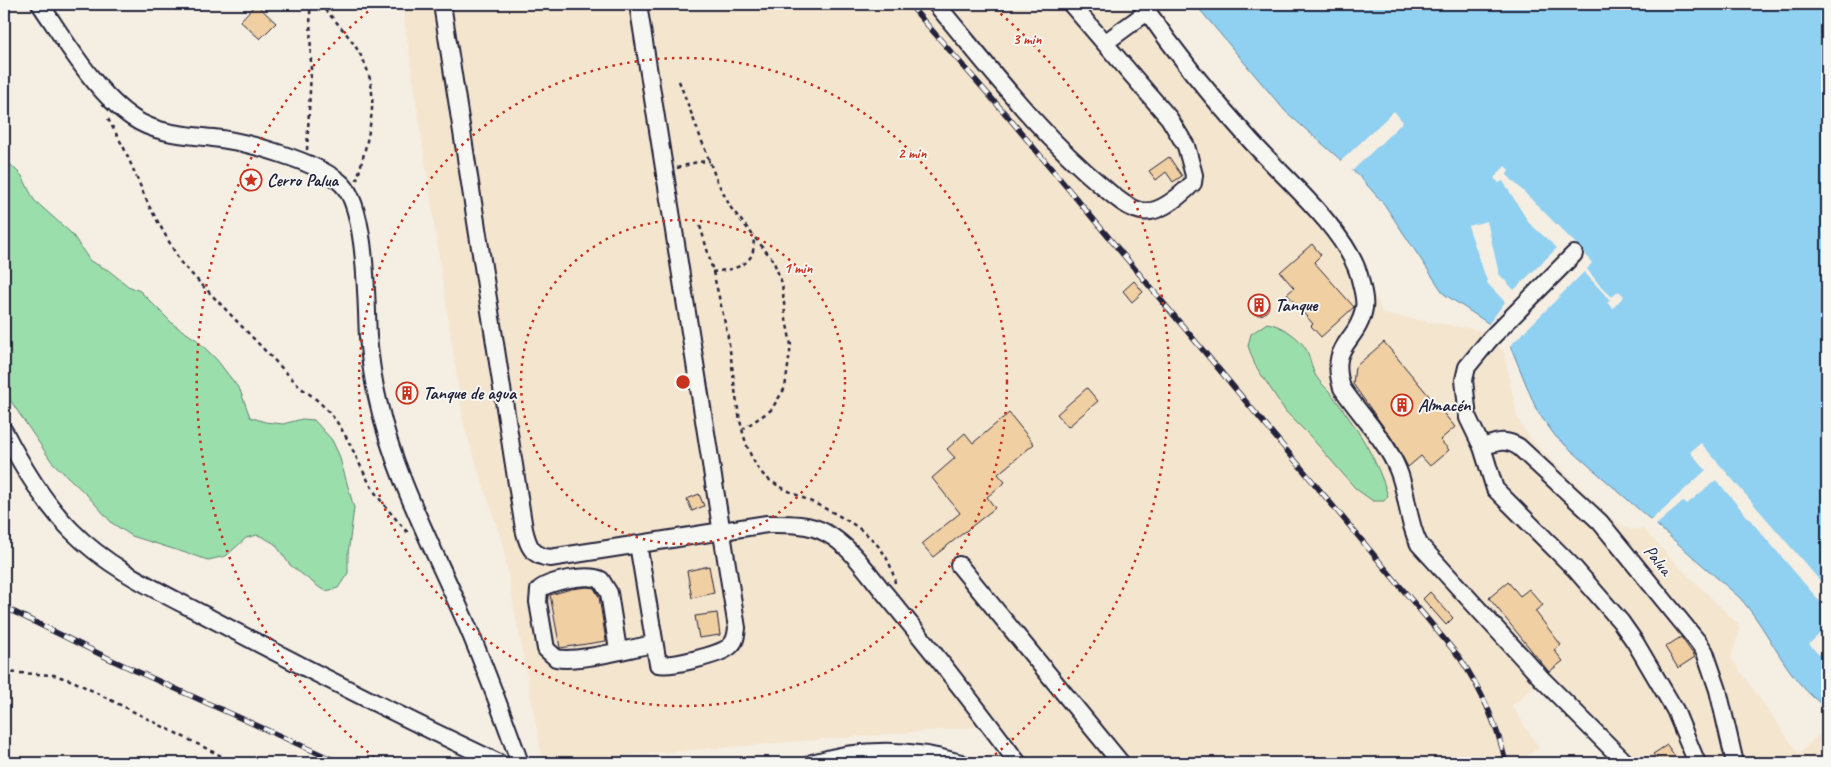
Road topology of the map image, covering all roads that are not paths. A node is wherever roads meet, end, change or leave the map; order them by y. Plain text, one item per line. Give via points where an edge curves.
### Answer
1 (40, 4) edge
2 (442, 4) edge
3 (638, 4) edge
4 (936, 4) edge
5 (1076, 5) edge
6 (1144, 8) edge
7 (1106, 42) junction
8 (1574, 254) dead end
9 (4, 431) edge
10 (1482, 447) junction
11 (721, 530) junction
12 (638, 544) junction
13 (958, 566) dead end
14 (654, 644) junction
15 (618, 650) junction
16 (499, 763) edge
17 (520, 763) edge
18 (812, 763) edge
19 (960, 763) edge
20 (1018, 763) edge
21 (1121, 763) edge
22 (1626, 763) edge
23 (1697, 763) edge
24 (1735, 763) edge

1 - 17 street via 97,84 132,118 167,132 231,140 306,164 331,174 345,187 357,219 364,263 368,340 386,430 408,497 490,682
2 - 12 street via 527,542 533,552 550,558
3 - 11 street
4 - 7 street via 1076,164 1132,208 1152,211 1193,183 1192,163 1169,118
5 - 7 street
6 - 7 street
6 - 22 street via 1203,85 1317,213 1348,253 1358,272 1365,307 1359,324 1339,354 1339,376 1342,388 1387,449 1398,470 1416,539 1542,679
8 - 10 street via 1467,366 1464,380 1468,418
9 - 16 street via 54,511 108,562 291,661
10 - 23 street via 1495,489 1574,568 1635,642 1675,710
10 - 24 street, Palua via 1510,441 1519,447 1600,522 1679,617 1705,652 1718,690
11 - 12 street
11 - 14 street via 737,628 734,642 712,655 660,665
11 - 20 street via 794,524 818,529 837,540 894,603
12 - 14 street
13 - 21 street
14 - 15 street
15 - 15 street via 609,593 600,580 585,577 547,584 539,590 546,649 551,655 561,659
18 - 19 street via 884,751

